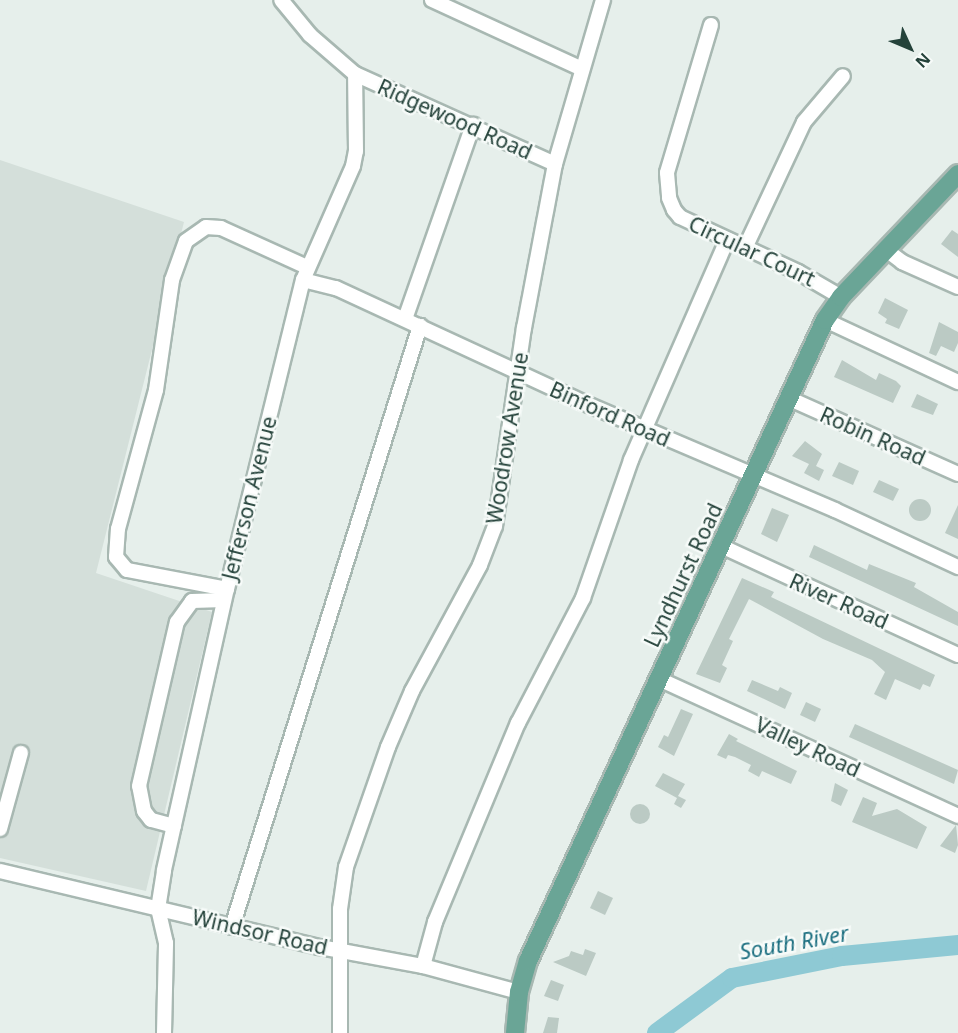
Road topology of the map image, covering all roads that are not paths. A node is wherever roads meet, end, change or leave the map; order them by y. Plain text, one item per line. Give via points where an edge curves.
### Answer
1 (281, 0) edge
2 (432, 0) edge
3 (603, 0) edge
4 (711, 26) dead end
5 (582, 69) junction
6 (355, 74) junction
7 (843, 76) dead end
8 (473, 125) junction
9 (555, 164) junction
10 (958, 174) edge
11 (727, 240) junction
12 (744, 248) junction
13 (885, 249) junction
14 (305, 273) junction
15 (958, 288) edge
16 (841, 297) junction
17 (405, 319) junction
18 (825, 320) junction
19 (420, 326) junction
20 (517, 371) junction
21 (958, 382) edge
22 (788, 398) junction
23 (645, 430) junction
24 (958, 474) edge
25 (754, 475) junction
26 (721, 546) junction
27 (958, 567) edge
28 (226, 595) junction
29 (958, 655) edge
30 (659, 679) junction
31 (21, 753) dead end
32 (958, 816) edge
33 (174, 826) junction
34 (0, 829) edge
35 (0, 872) edge
36 (158, 909) junction
37 (232, 927) junction
38 (342, 951) junction
39 (423, 966) junction
40 (519, 992) junction
41 (164, 1033) edge
42 (340, 1033) edge
43 (515, 1033) edge

1 - 6 street via 310,35
2 - 5 street
3 - 5 street, Woodrow Avenue
4 - 11 street, Circular Court via 667,185 669,198 680,217
5 - 9 street, Woodrow Avenue
6 - 8 street, Ridgewood Road
6 - 14 street, Jefferson Avenue via 358,125 353,166
7 - 12 street via 804,122
8 - 9 street, Ridgewood Road
8 - 17 street
9 - 20 street, Woodrow Avenue
10 - 13 main road, Lyndhurst Road
11 - 12 street, Circular Court
11 - 23 street
12 - 16 street, Circular Court
13 - 15 street via 902,262
13 - 16 main road, Lyndhurst Road
14 - 17 street, Binford Road
14 - 28 street, Jefferson Avenue
14 - 28 street, Binford Road via 221,228 207,227 186,241 172,280 156,390 118,529 116,557 127,570
16 - 18 main road, Lyndhurst Road
17 - 19 street, Binford Road
18 - 21 street
18 - 22 main road, Lyndhurst Road
19 - 20 street, Binford Road
19 - 37 street
20 - 23 street, Binford Road
20 - 38 street, Woodrow Avenue via 495,526 480,566 412,691 373,786 342,887
22 - 24 street, Robin Road
22 - 25 main road, Lyndhurst Road
23 - 25 street, Binford Road
23 - 39 street via 615,499 583,598 518,723 435,922
25 - 26 main road, Lyndhurst Road
25 - 27 street, Binford Road
26 - 29 street, River Road
26 - 30 main road, Lyndhurst Road
28 - 33 street, Jefferson Avenue
28 - 33 street via 192,601 180,615 139,786 144,811 151,820
30 - 32 street, Valley Road
30 - 40 main road, Lyndhurst Road via 528,961
31 - 34 street
33 - 36 street, Jefferson Avenue
35 - 36 street, Windsor Road
36 - 37 street, Windsor Road
36 - 41 street, Jefferson Avenue via 166,942
37 - 38 street, Windsor Road
38 - 39 street, Windsor Road
38 - 42 street, Woodrow Avenue
39 - 40 street, Windsor Road
40 - 43 main road, Lyndhurst Road

